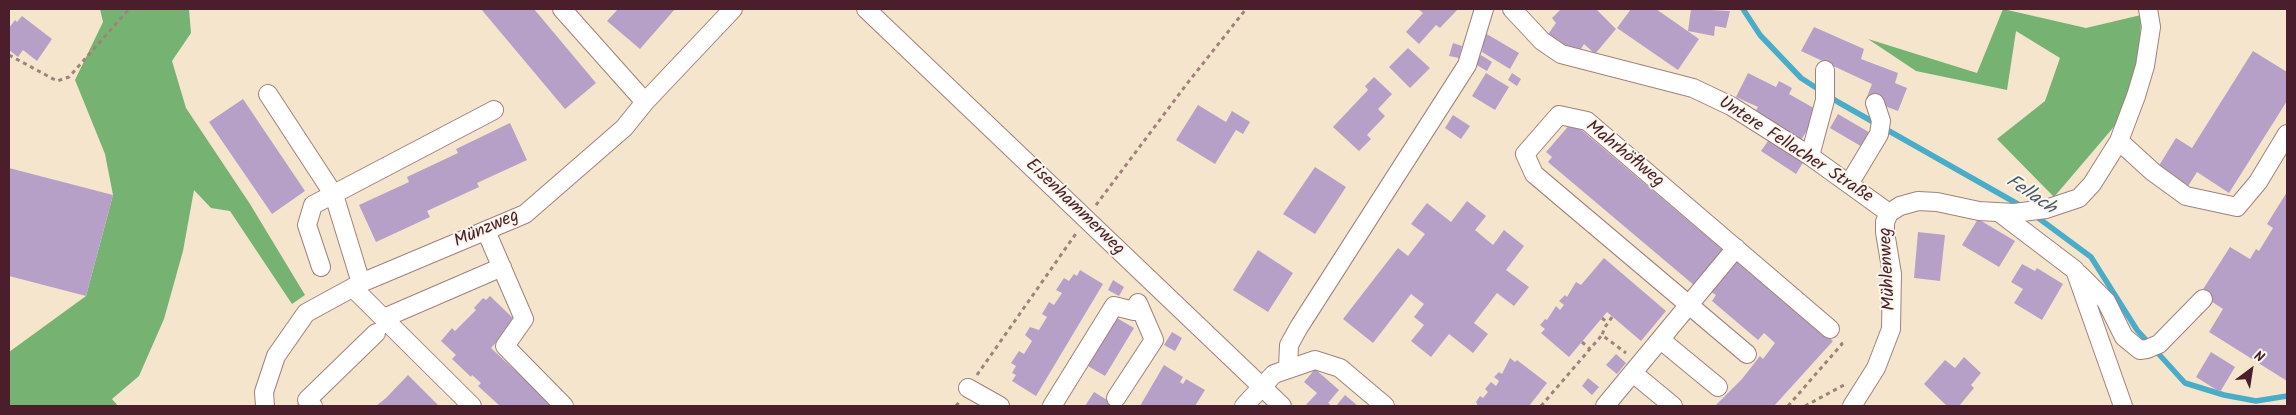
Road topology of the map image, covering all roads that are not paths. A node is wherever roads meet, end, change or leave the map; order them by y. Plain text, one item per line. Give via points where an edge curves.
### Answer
1 (562, 9) edge
2 (733, 9) edge
3 (866, 9) edge
4 (1484, 9) edge
5 (1512, 9) edge
6 (2148, 9) edge
7 (1825, 86) dead end
8 (268, 94) dead end
9 (645, 102) junction
10 (1875, 103) dead end
11 (494, 110) dead end
12 (2287, 134) edge
13 (2119, 141) junction
14 (1810, 156) junction
15 (1849, 184) junction
16 (334, 195) junction
17 (1889, 213) junction
18 (2007, 213) junction
19 (486, 231) junction
20 (1736, 248) junction
21 (321, 267) dead end
22 (502, 267) junction
23 (2076, 270) junction
24 (1151, 282) junction
25 (357, 286) junction
26 (2203, 299) dead end
27 (1690, 305) junction
28 (1133, 312) junction
29 (380, 326) junction
30 (1830, 329) road end
31 (1661, 340) junction
32 (1747, 354) dead end
33 (1288, 368) junction
34 (1637, 369) junction
35 (1262, 387) junction
36 (1718, 387) dead end
37 (968, 388) road end
38 (1116, 398) dead end
39 (265, 406) edge
40 (313, 406) edge
41 (472, 406) edge
42 (564, 406) edge
43 (1000, 406) edge
44 (1052, 406) edge
45 (1244, 406) edge
46 (1282, 406) edge
47 (1385, 406) edge
48 (1606, 406) edge
49 (1673, 406) edge
50 (1852, 406) edge
51 (2123, 406) edge

1 - 9 street
2 - 9 street, Münzweg
3 - 24 street, Eisenhammerweg
4 - 33 street via 1467,65 1299,327 1289,345
5 - 14 street, Untere Fellacher Straße via 1542,41 1561,54 1693,88 1730,106
6 - 13 street via 2151,27 2145,66
7 - 14 street
8 - 16 street
9 - 19 street, Münzweg via 624,128 525,214
10 - 15 street via 1880,128
11 - 16 street
12 - 13 street via 2258,182 2237,207 2186,196 2152,172
13 - 18 street via 2092,184 2079,198 2046,209
14 - 15 street, Untere Fellacher Straße
15 - 17 street, Untere Fellacher Straße
16 - 21 street via 313,205 307,226
16 - 25 street
17 - 18 street via 1918,201
17 - 50 street, Mühlenweg via 1885,232 1892,274 1891,329 1876,368
18 - 23 street
19 - 22 street
19 - 25 street, Münzweg
20 - 27 street
20 - 27 street, Mahrhöflweg via 1586,120 1559,115 1525,154 1534,174
20 - 30 street, Mahrhöflweg
22 - 29 street
22 - 42 street via 524,319 505,346
23 - 26 street via 2106,302 2124,337 2140,350 2153,347
23 - 51 street
24 - 28 street
24 - 35 street, Eisenhammerweg
25 - 29 street
25 - 39 street, Münzweg via 306,313 276,356 264,392
27 - 31 street
27 - 32 street, Mahrhöflweg
28 - 38 street via 1154,340
28 - 44 street via 1114,306
29 - 40 street via 307,400
29 - 41 street
31 - 34 street
31 - 36 street
33 - 35 street via 1274,374
33 - 47 street via 1315,360 1340,368
34 - 48 street
34 - 49 street
35 - 45 street
35 - 46 street, Eisenhammerweg
37 - 43 street

